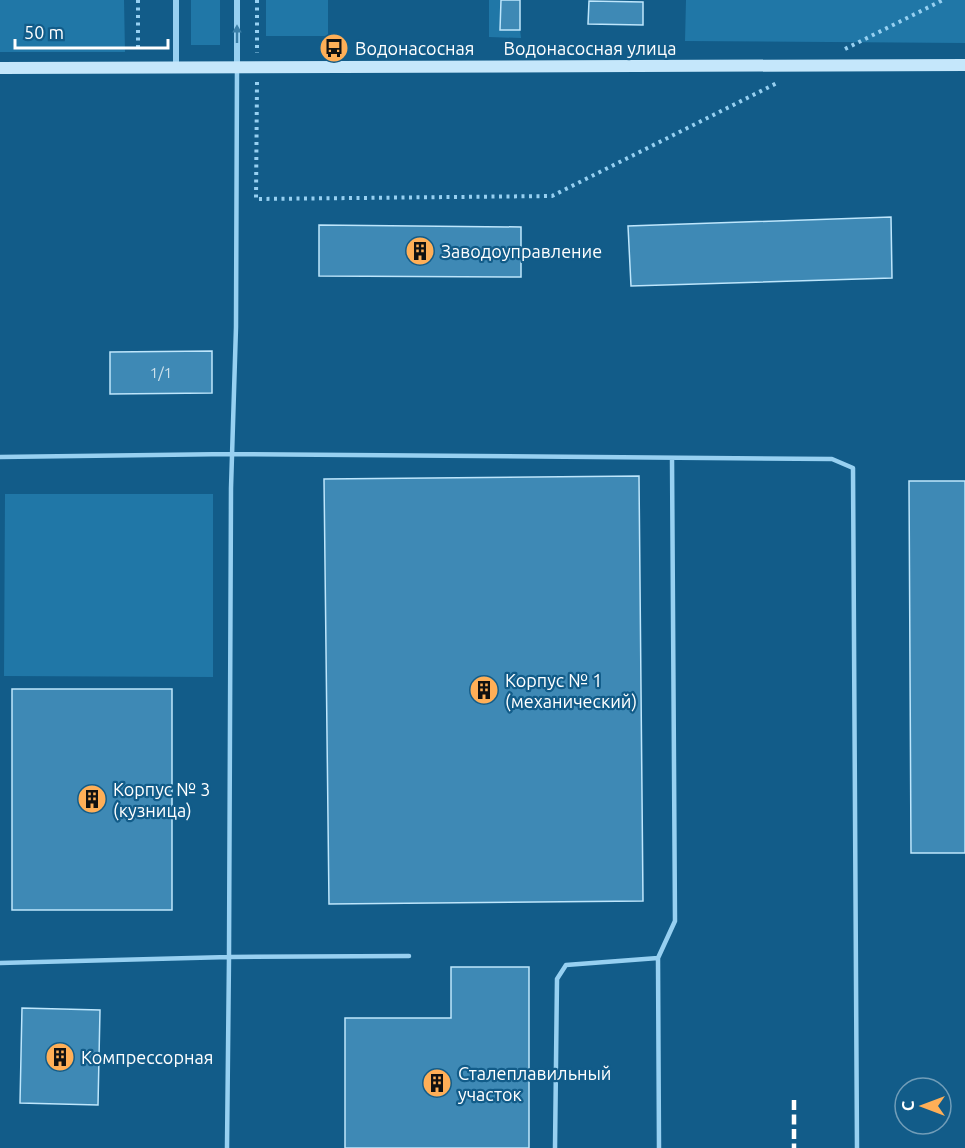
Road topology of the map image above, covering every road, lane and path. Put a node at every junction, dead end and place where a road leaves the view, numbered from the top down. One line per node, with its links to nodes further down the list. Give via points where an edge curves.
1 (138, 0): 7 (path)
2 (176, 0): 10 (street)
3 (237, 0): 11 (street, one-way to 3)
4 (257, 0): 12 (path)
5 (943, 0): 6 (path)
6 (842, 50)
7 (138, 52)
8 (965, 65): 12 (street, Водонасосная улица)
9 (0, 68): 10 (street, Водонасосная улица)
10 (176, 68): 11 (street, Водонасосная улица)
11 (237, 68): 12 (street, Водонасосная улица); 14 (lane, via 236,327)
12 (257, 68): 13 (path, via 256,200 552,196)
13 (781, 81)
14 (231, 454): 15 (lane); 16 (lane); 18 (lane)
15 (0, 457)
16 (672, 458): 19 (lane, via 675,921); 24 (lane, via 832,459 853,468)
17 (408, 956): 18 (lane)
18 (230, 957): 20 (lane); 21 (lane)
19 (658, 958): 22 (lane, via 567,965 557,979); 23 (lane)
20 (0, 963)
21 (226, 1148)
22 (555, 1148)
23 (659, 1148)
24 (857, 1148)

